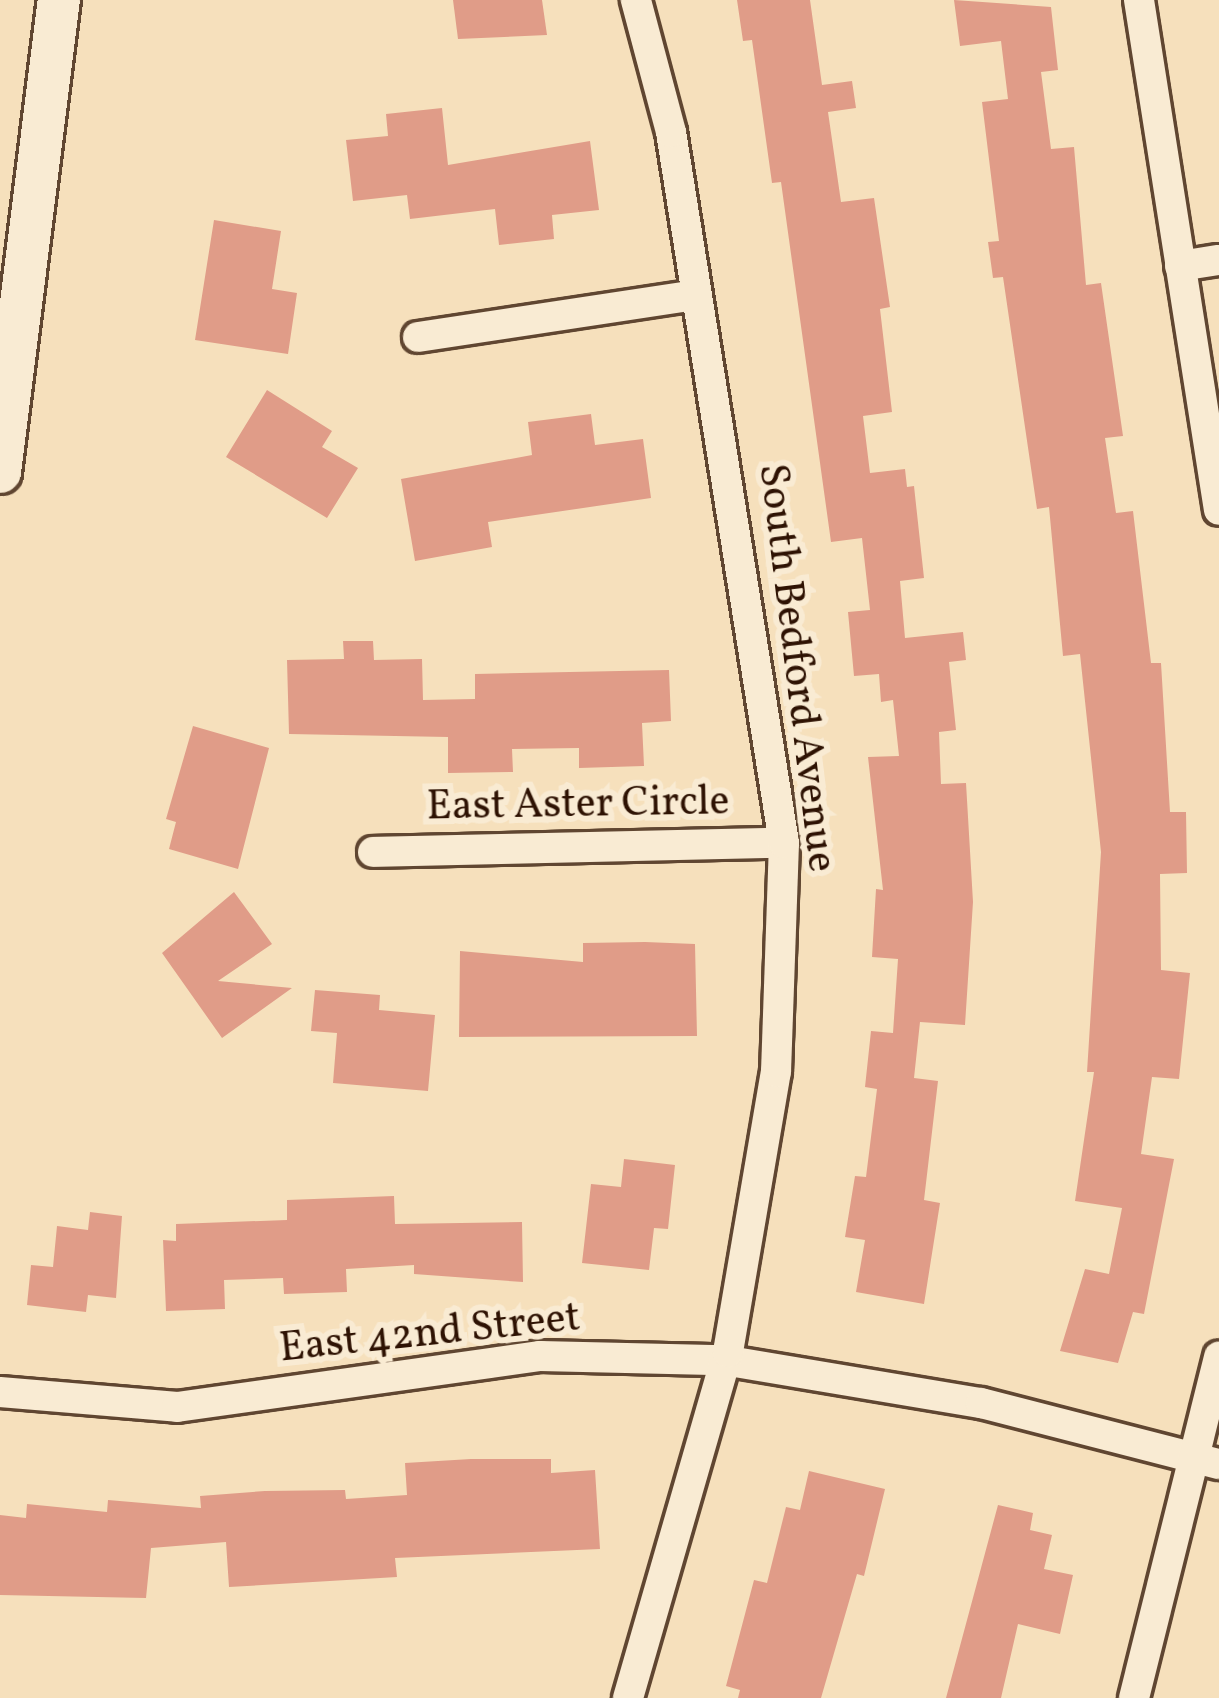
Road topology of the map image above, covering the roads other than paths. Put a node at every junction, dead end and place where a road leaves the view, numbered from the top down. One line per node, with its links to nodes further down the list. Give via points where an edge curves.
1 (59, 0): 8 (main road)
2 (636, 0): 6 (street, South Bedford Avenue, via 659,69)
3 (1139, 0): 5 (street)
4 (1219, 260): 5 (street)
5 (1180, 266): 9 (street)
6 (696, 295): 7 (street); 10 (street, South Bedford Avenue)
7 (418, 337)
8 (0, 472)
9 (1219, 510)
10 (784, 843): 11 (street, East Aster Circle); 13 (street, South Bedford Avenue, via 776,1072)
11 (373, 852)
12 (1219, 1356): 15 (street)
13 (723, 1360): 14 (street, East 42nd Street, via 540,1356 177,1407); 15 (street, East 42nd Street, via 981,1403); 16 (street, South Bedford Avenue)
14 (0, 1392)
15 (1205, 1461): 17 (street)
16 (628, 1698)
17 (1134, 1698)

